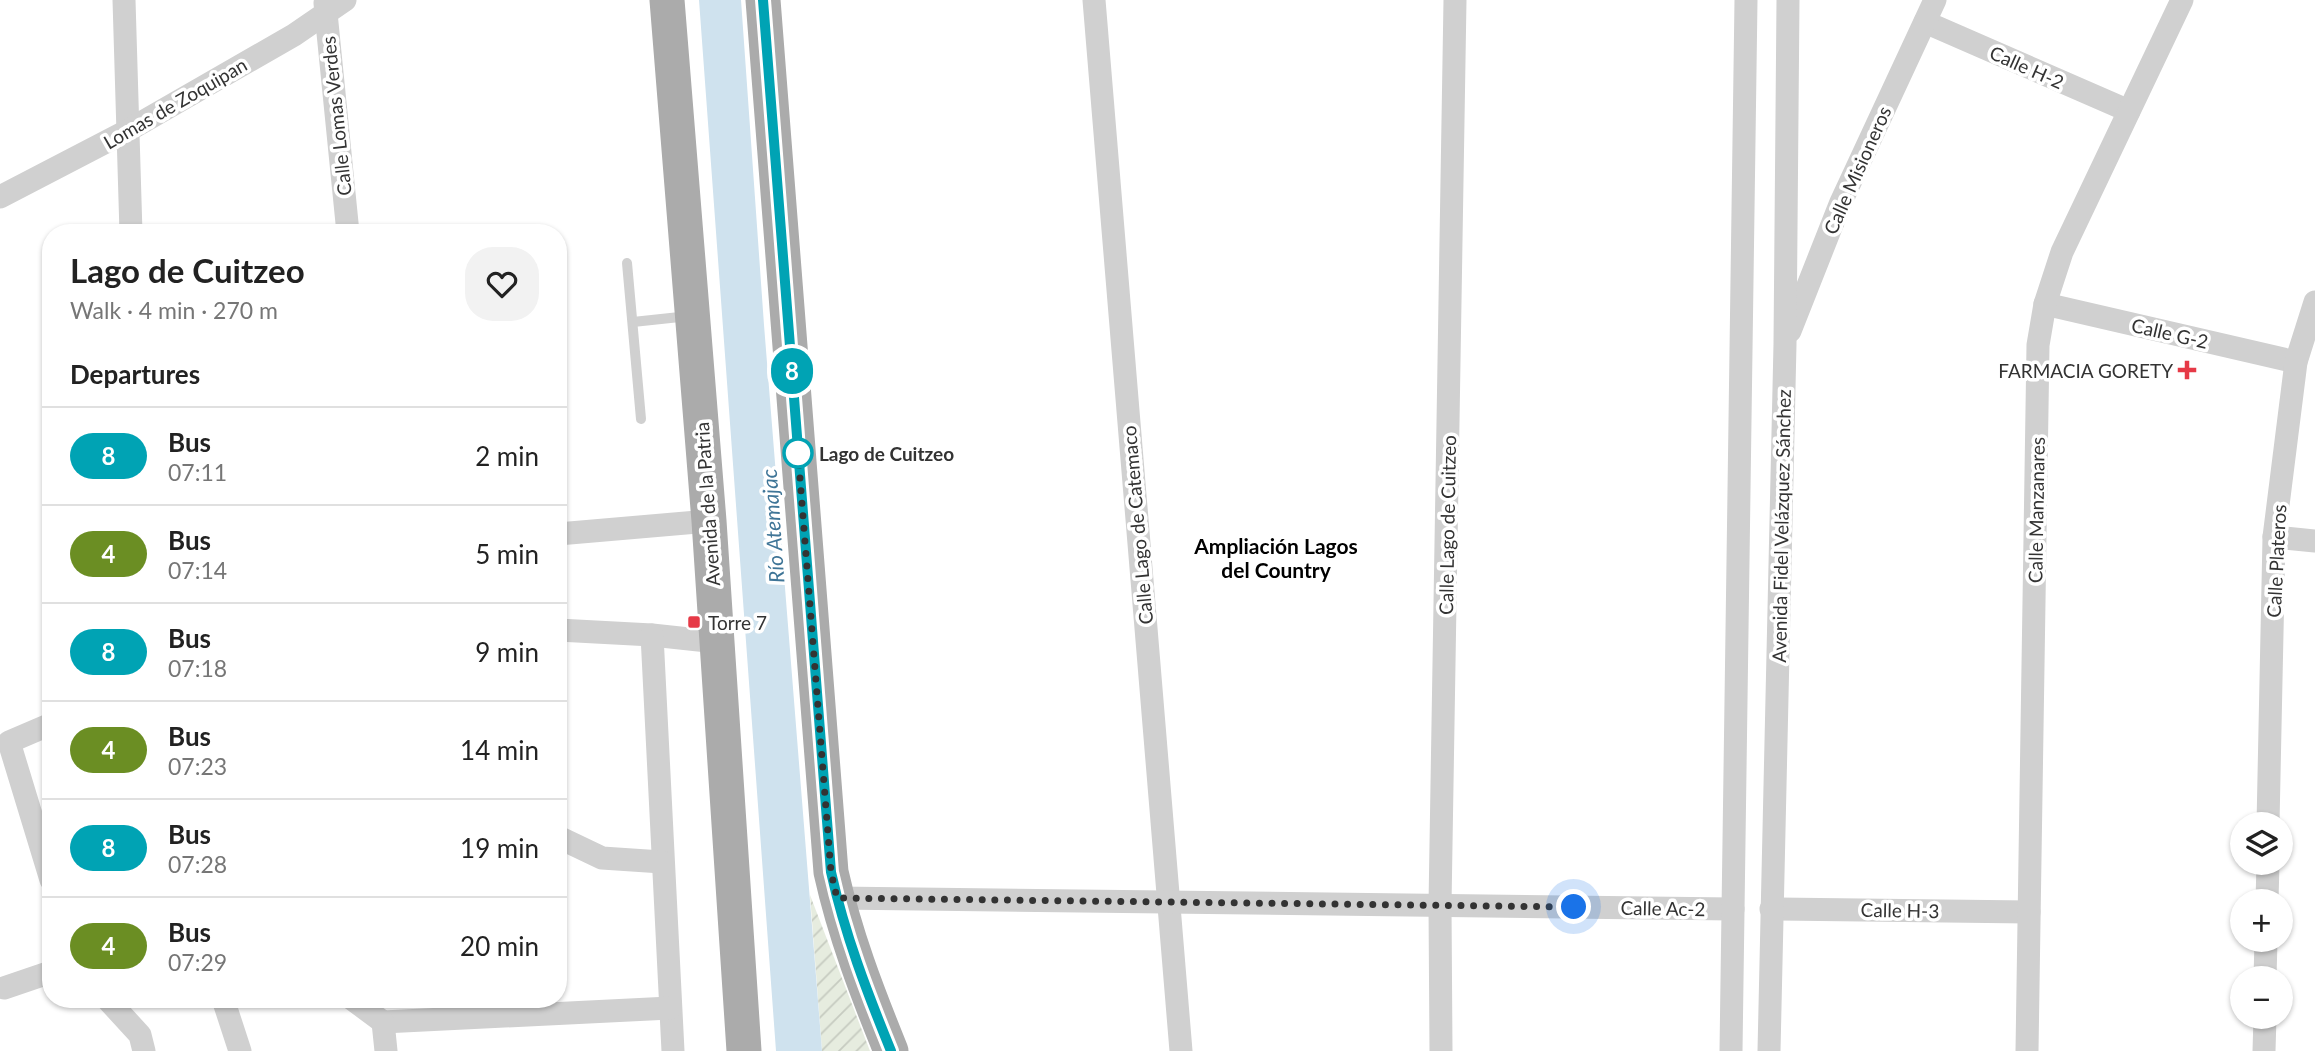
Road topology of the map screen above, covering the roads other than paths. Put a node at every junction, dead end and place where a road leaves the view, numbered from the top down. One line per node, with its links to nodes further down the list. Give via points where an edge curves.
1 (124, 0): 14 (street)
2 (345, 0): 11 (street, Lomas de Zoquipan)
3 (667, 0): 21 (main road, Avenida de la Patria)
4 (763, 0): 40 (main road, via 831,872)
5 (1094, 0): 41 (street, Calle Lago de Catemaco)
6 (1455, 0): 42 (street, Calle Lago de Cuitzeo)
7 (1746, 0): 34 (street)
8 (1788, 0): 23 (street, Avenida Fidel Velázquez Sánchez)
9 (1935, 0): 12 (street, Calle Misioneros)
10 (2182, 0): 13 (street, Calle Manzanares)
11 (325, 8): 14 (street, Lomas de Zoquipan); 17 (street, Calle Lomas Verdes)
12 (1925, 22): 13 (street, Calle H-2); 23 (street, Calle Misioneros, via 1841,202)
13 (2129, 111): 20 (street, Calle Manzanares, via 2062,252)
14 (127, 131): 15 (street, Lomas de Zoquipan); 16 (street)
15 (0, 197)
16 (131, 224)
17 (347, 224)
18 (627, 263): 22 (lane)
19 (2315, 302): 24 (street, Calle Plateros)
20 (2045, 304): 24 (street, Calle G-2); 45 (street, Calle Manzanares, via 2038,345)
21 (692, 316): 22 (lane); 26 (main road, Avenida de la Patria)
22 (633, 322): 25 (lane)
23 (1785, 344): 35 (street, Avenida Fidel Velázquez Sánchez)
24 (2296, 362): 28 (street, Calle Plateros)
25 (641, 419)
26 (709, 521): 27 (street); 32 (main road, Avenida de la Patria)
27 (567, 533)
28 (2274, 537): 29 (street); 36 (street, Calle Plateros)
29 (2315, 541)
30 (567, 630): 31 (street)
31 (652, 635): 32 (street); 39 (street)
32 (717, 642): 58 (main road, Avenida de la Patria)
33 (42, 728): 38 (street, via 9,742)
34 (1735, 748): 35 (street); 43 (street)
35 (1775, 749): 44 (street, Avenida Fidel Velázquez Sánchez)
36 (2268, 812)
37 (567, 841): 39 (street, via 602,858)
38 (42, 850)
39 (662, 862): 51 (street)
40 (837, 898): 41 (street, Calle Ac-2); 59 (main road, via 861,978)
41 (1168, 902): 42 (street, Calle Ac-2); 60 (street, Calle Lago de Catemaco)
42 (1440, 905): 43 (street, Calle Ac-2); 61 (street, Calle Lago de Cuitzeo)
43 (1733, 909): 62 (street)
44 (1771, 909): 45 (street, Calle H-3); 63 (street, Avenida Fidel Velázquez Sánchez)
45 (2029, 912): 64 (street, Calle Manzanares)
46 (42, 975): 47 (street)
47 (4, 988)
48 (115, 1008): 54 (street, via 140,1035)
49 (226, 1008): 55 (street)
50 (364, 1008): 52 (street)
51 (670, 1008): 52 (street); 57 (street)
52 (383, 1022): 56 (street)
53 (2265, 1029): 65 (street)
54 (144, 1051)
55 (240, 1051)
56 (386, 1051)
57 (673, 1051)
58 (744, 1051)
59 (891, 1051)
60 (1181, 1051)
61 (1441, 1051)
62 (1731, 1051)
63 (1769, 1051)
64 (2027, 1051)
65 (2264, 1051)

